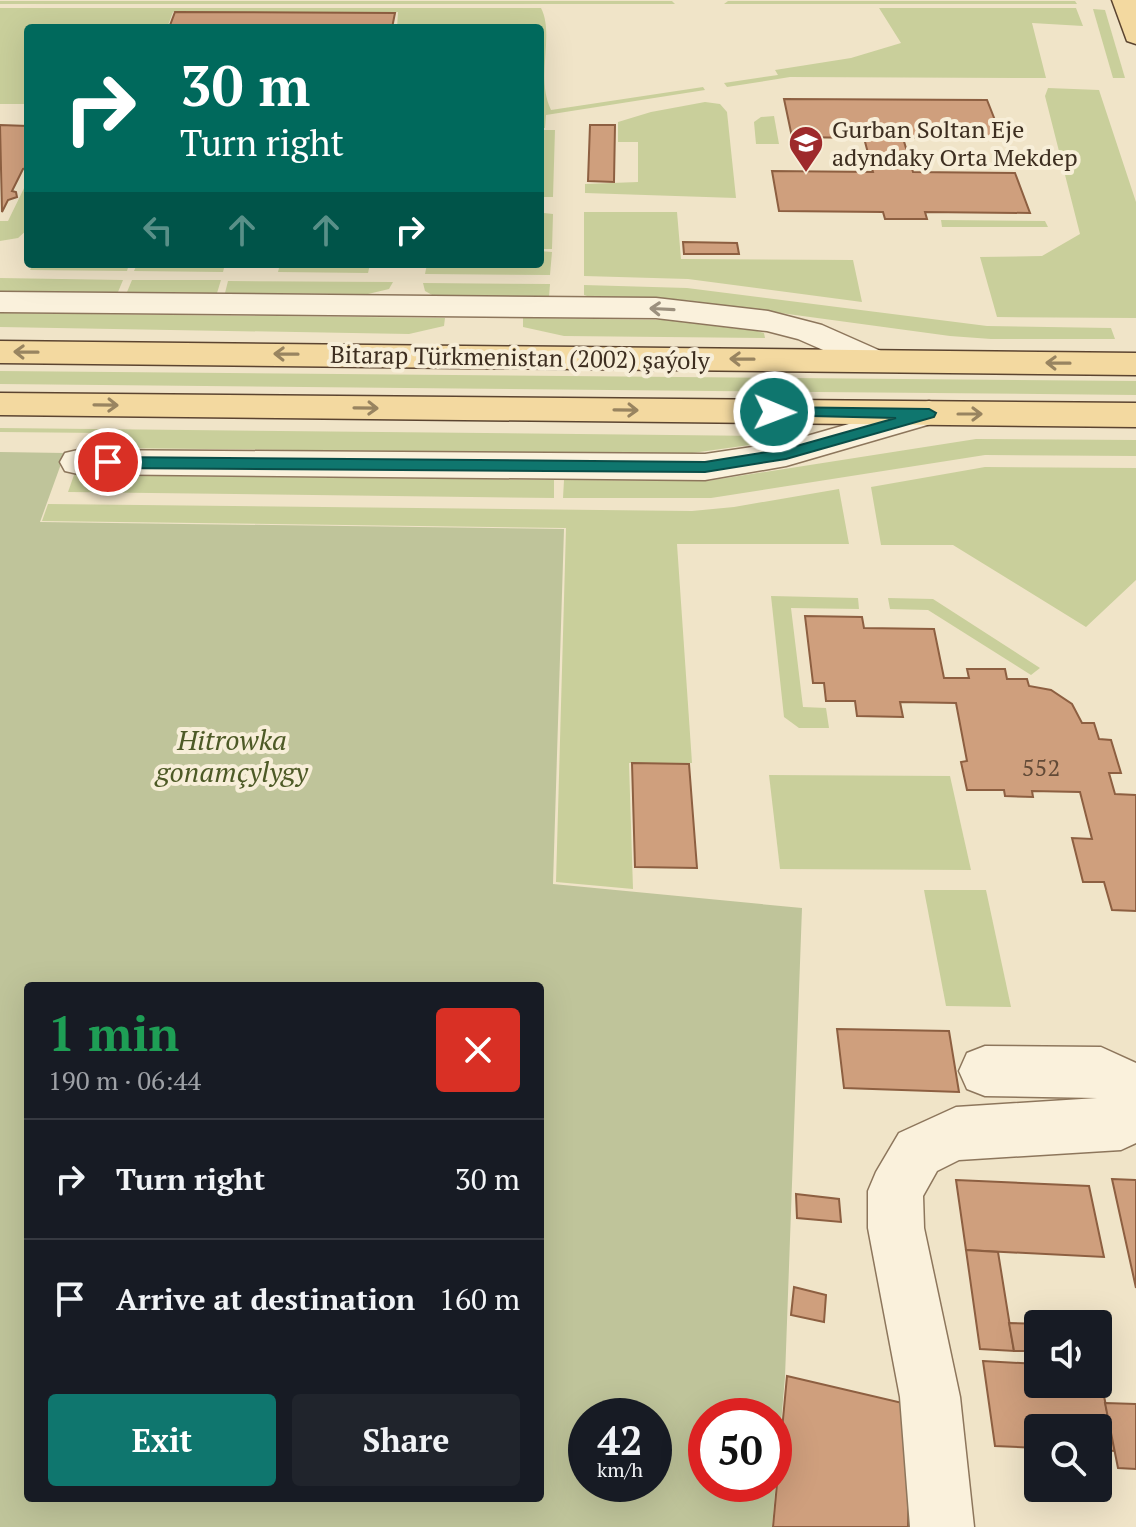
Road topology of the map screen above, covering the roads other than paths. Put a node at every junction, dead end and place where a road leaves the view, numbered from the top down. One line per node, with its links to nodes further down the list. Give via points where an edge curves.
1 (1124, 0): 2 (main road)
2 (1136, 36)
3 (0, 302): 5 (street, one-way to 3, via 810,332 768,321 656,308)
4 (0, 352): 5 (main road, Bitarap Türkmenistan (2002) şaýoly, one-way to 4)
5 (871, 360): 6 (main road, Bitarap Türkmenistan (2002) şaýoly, one-way to 5)
6 (1136, 364)
7 (0, 404): 8 (main road, Bitarap Türkmenistan (2002) şaýoly, one-way to 8)
8 (929, 413): 9 (main road, Bitarap Türkmenistan (2002) şaýoly, one-way to 9); 10 (street, via 786,454 696,468)
9 (1136, 415)
10 (78, 462)
11 (985, 1071): 12 (street, via 1101,1072)
12 (1136, 1091)
13 (1136, 1107): 14 (street, via 1121,1123 956,1134 918,1152 895,1191 896,1228 930,1397)
14 (942, 1527)

